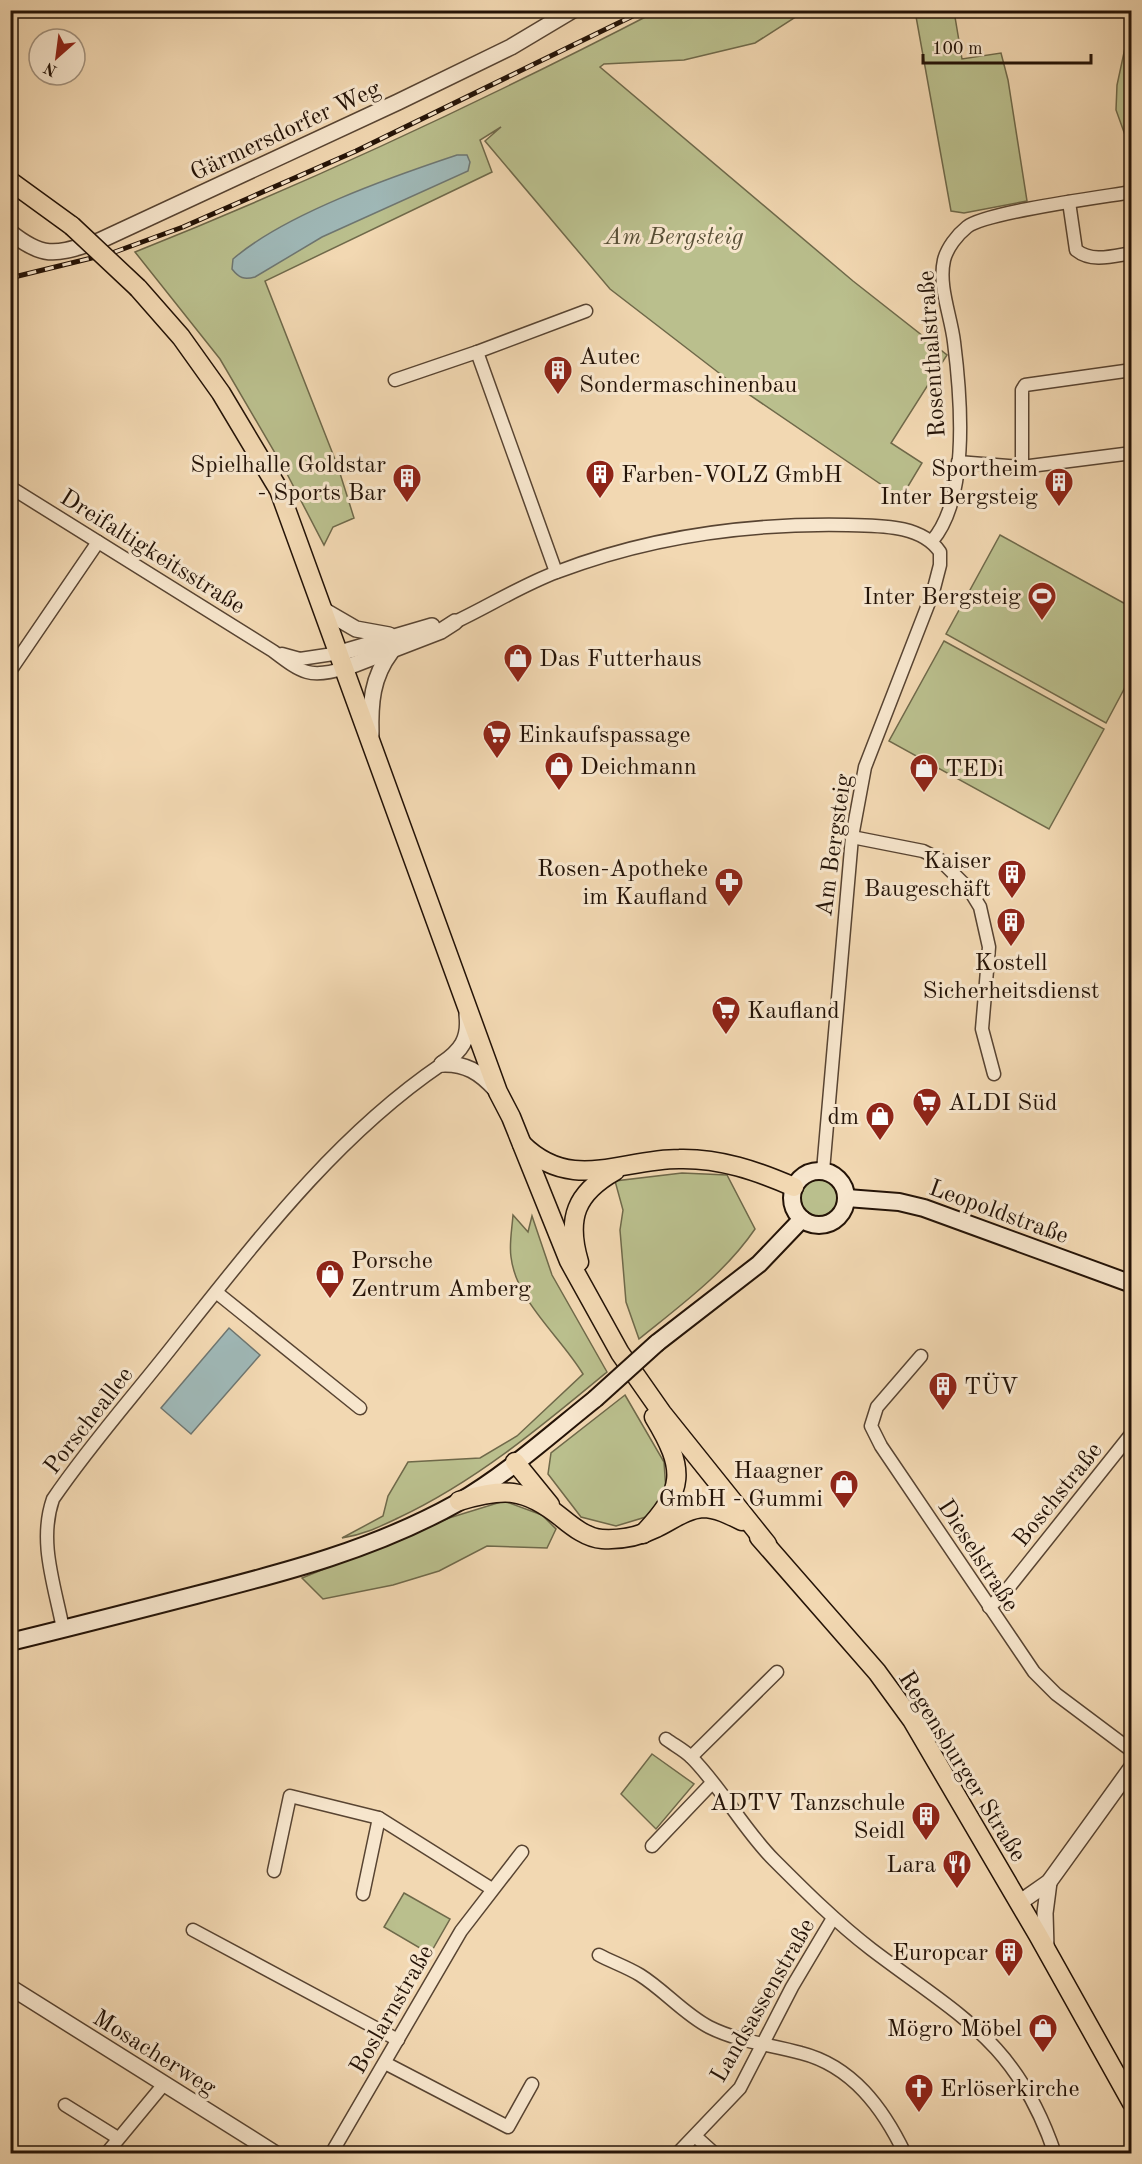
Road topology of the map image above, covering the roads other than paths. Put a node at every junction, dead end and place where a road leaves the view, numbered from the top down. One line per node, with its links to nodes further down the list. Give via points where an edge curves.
1 (573, 10): 5 (street, Gärmersdorfer Weg, via 511,47 99,241 54,253 33,249)
2 (10, 181): 18 (main road, bridge, via 72,226 138,288 181,337 254,445 279,490)
3 (1131, 192): 4 (street, Rosenthalstraße)
4 (1069, 202): 6 (street, via 1076,250 1083,256 1093,259); 12 (street, Rosenthalstraße, via 991,217 968,226 950,246 944,261 944,283 954,341)
5 (10, 232)
6 (1131, 253)
7 (586, 311): 8 (street)
8 (477, 352): 10 (street); 17 (street)
9 (1131, 370): 13 (street, via 1025,385)
10 (395, 380)
11 (1131, 453): 13 (street)
12 (958, 462): 13 (street); 15 (street, Rosenthalstraße, via 948,519)
13 (1022, 467)
14 (10, 487): 16 (street, Dreifaltigkeitsstraße)
15 (932, 541): 17 (street, via 915,532 860,525 735,528 674,537); 25 (street, Am Bergsteig, via 940,552 933,592 865,767)
16 (98, 542): 22 (street, Dreifaltigkeitsstraße, via 307,674 320,675); 23 (street)
17 (556, 572): 19 (street)
18 (325, 611): 20 (street, via 356,629); 22 (main road)
19 (455, 622): 20 (street); 21 (street)
20 (398, 635): 22 (street)
21 (391, 652): 22 (street); 24 (street, via 381,664 372,691)
22 (342, 660): 24 (main road)
23 (10, 671)
24 (371, 738): 26 (main road)
25 (852, 837): 28 (street, via 923,851 939,860 969,889 980,907 989,947 982,1029); 32 (street, Am Bergsteig)
26 (464, 998): 27 (street, via 466,1038); 29 (main road)
27 (442, 1064): 29 (street, via 476,1071); 37 (street, Porscheallee, via 391,1101 341,1148)
28 (994, 1074)
29 (499, 1095): 30 (main road); 40 (main road, via 541,1217 577,1295)
30 (521, 1143): 31 (main road, via 538,1157 570,1170 599,1171); 38 (main road, via 549,1215)
31 (624, 1165): 33 (main road, via 652,1160 708,1161 752,1170); 38 (main road, via 589,1188 578,1203 572,1227 576,1254)
32 (823, 1171): 33 (main road, via 810,1172); 34 (main road, via 836,1177)
33 (794, 1187): 35 (main road, via 792,1200)
34 (847, 1198): 35 (main road, via 844,1209 832,1222 815,1225); 36 (main road, Leopoldstraße, via 924,1208)
35 (802, 1219): 43 (main road, bridge, via 759,1264)
36 (1131, 1284)
37 (216, 1292): 41 (street); 50 (street, Porscheallee, via 53,1499 46,1520 46,1540)
38 (593, 1305): 48 (main road, via 620,1353 662,1413)
39 (921, 1356): 49 (street, Dieselstraße, via 877,1407 872,1426 881,1446)
40 (644, 1400): 46 (main road, Regensburger Straße); 47 (main road, via 670,1446 677,1478 669,1504)
41 (360, 1408)
42 (1131, 1433): 49 (street, Boschstraße)
43 (515, 1462): 44 (main road); 45 (main road)
44 (459, 1502): 45 (main road, via 508,1491); 50 (main road, via 391,1536 331,1559)
45 (558, 1515): 47 (main road, via 598,1539)
46 (742, 1521): 47 (main road, via 702,1508); 48 (main road, Regensburger Straße)
47 (643, 1534)
48 (767, 1544): 65 (main road, Regensburger Straße, via 877,1672 912,1720)
49 (989, 1607): 54 (street, Dieselstraße, via 1034,1672 1056,1694)
50 (63, 1629): 51 (main road)
51 (10, 1642)
52 (777, 1672): 55 (street)
53 (666, 1738): 55 (street)
54 (1131, 1750)
55 (691, 1757): 57 (street)
56 (1131, 1767): 62 (street)
57 (712, 1783): 59 (street); 66 (street, via 766,1853)
58 (379, 1818): 61 (street, via 290,1796); 63 (street); 64 (street)
59 (652, 1846)
60 (522, 1852): 63 (street, Boslarnstraße)
61 (274, 1871)
62 (1049, 1882): 65 (street); 68 (street)
63 (492, 1889): 71 (street, Boslarnstraße, via 461,1930)
64 (363, 1894)
65 (1019, 1903): 68 (main road, Regensburger Straße)
66 (833, 1918): 72 (street, Landsassenstraße); 86 (street, via 942,1999 1005,2057 1033,2097)
67 (193, 1930): 71 (street)
68 (1046, 1950): 76 (main road, Regensburger Straße)
69 (599, 1956): 72 (street, via 639,1974 706,2026)
70 (12, 1993): 74 (street, Mosacherweg)
71 (398, 2040): 73 (street, Boslarnstraße)
72 (763, 2045): 78 (street, Landsassenstraße, via 740,2088); 85 (street, via 821,2059 849,2077 871,2097)
73 (385, 2062): 75 (street, via 508,2127); 82 (street, Boslarnstraße)
74 (164, 2084): 79 (street); 80 (street, Mosacherweg)
75 (532, 2084)
76 (1131, 2103)
77 (65, 2105): 79 (street)
78 (695, 2136): 83 (street, Landsassenstraße); 84 (street)
79 (118, 2138): 81 (street)
80 (268, 2151)
81 (106, 2154)
82 (331, 2154)
83 (676, 2154)
84 (715, 2154)
85 (905, 2154)
86 (1055, 2154)

